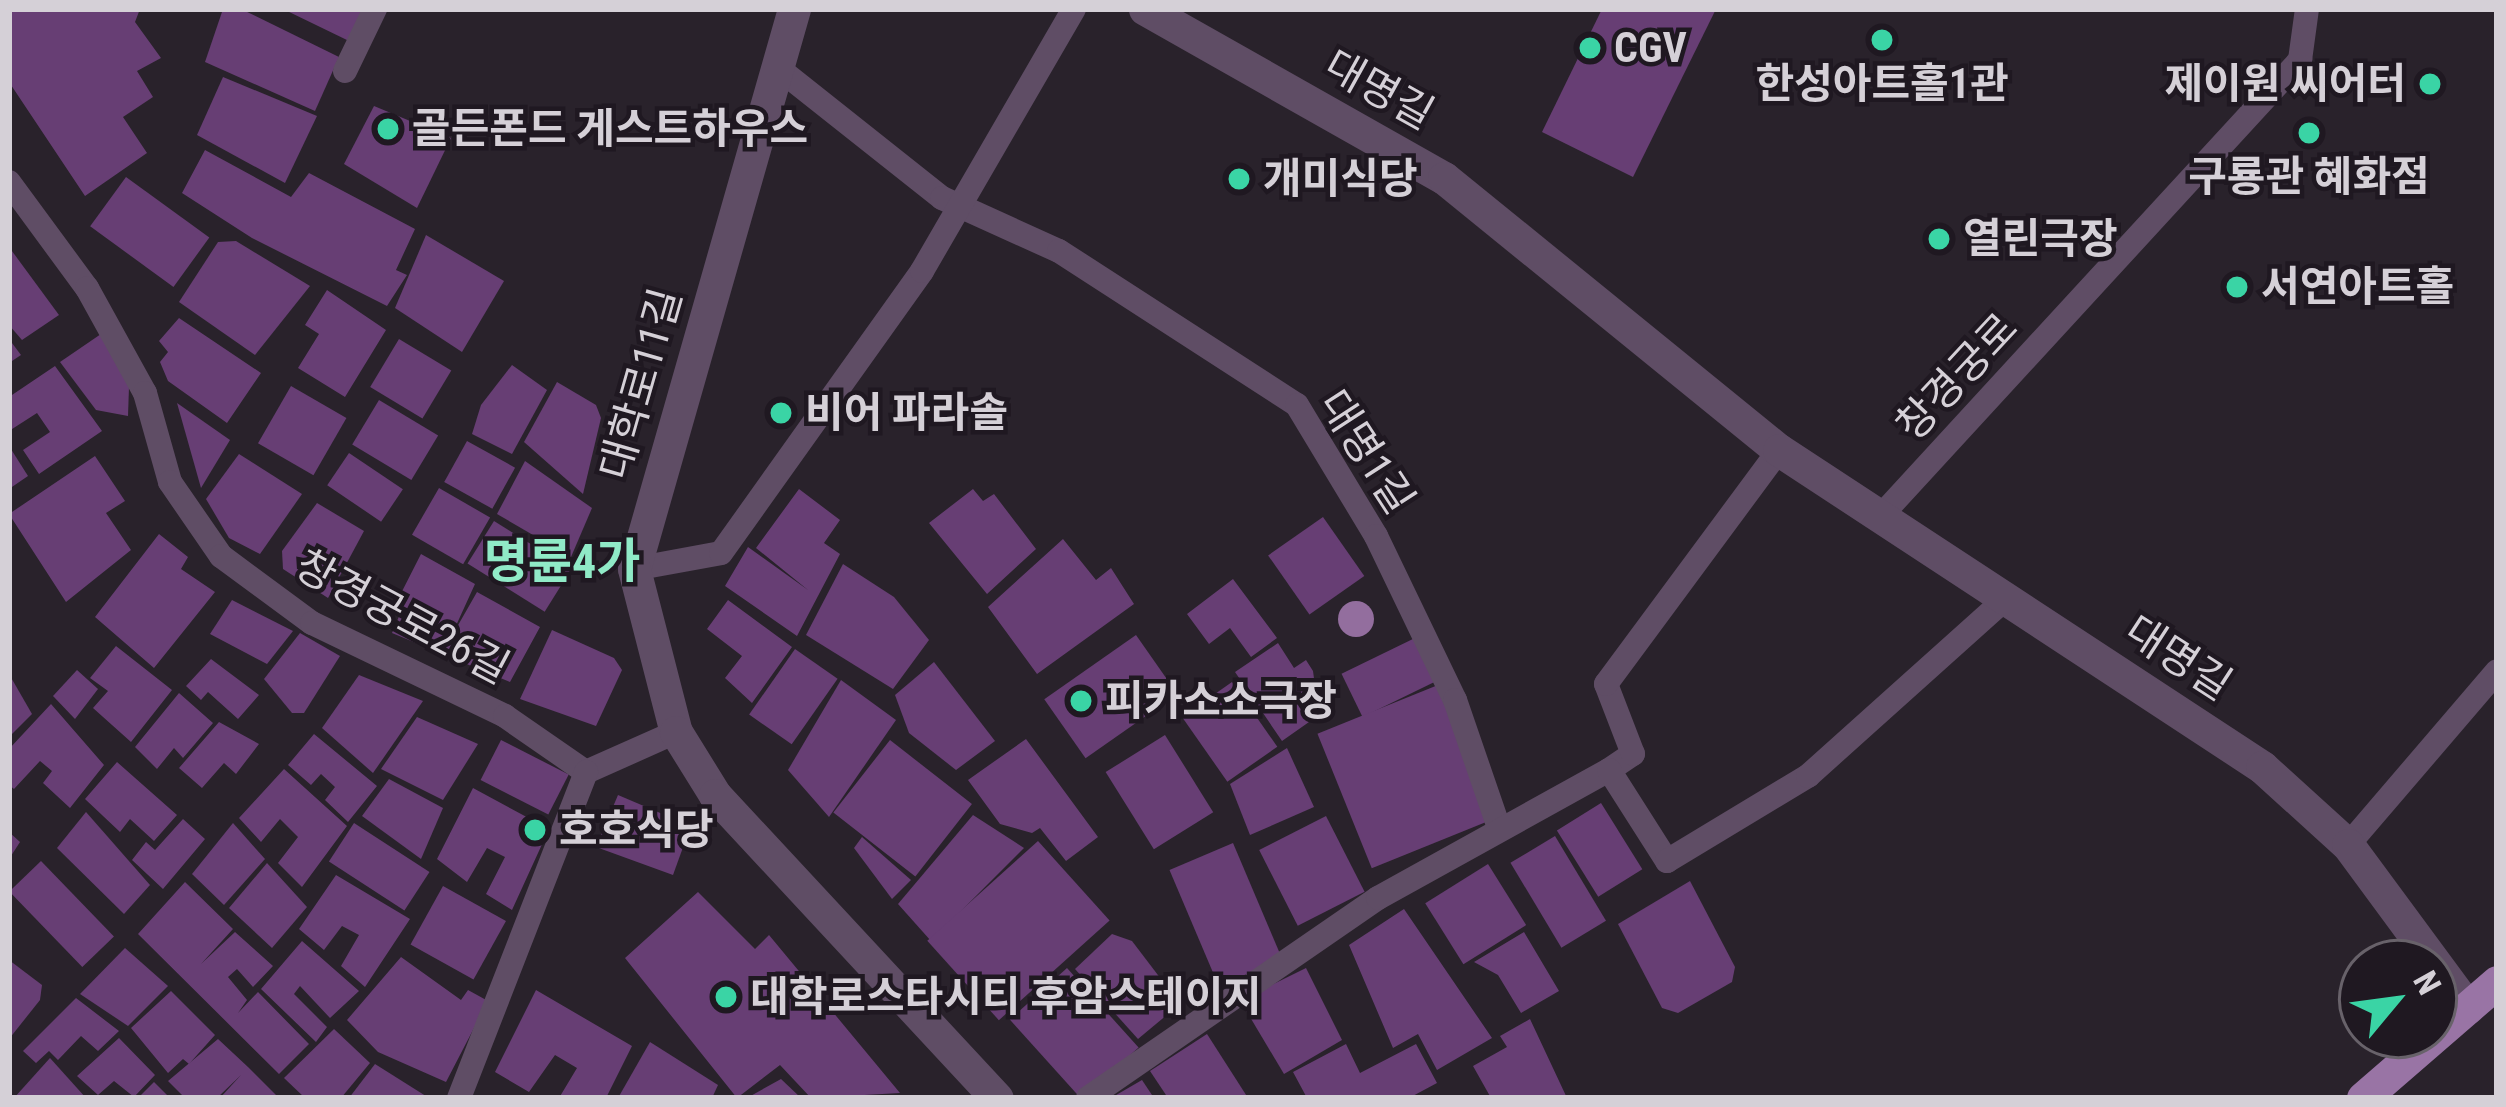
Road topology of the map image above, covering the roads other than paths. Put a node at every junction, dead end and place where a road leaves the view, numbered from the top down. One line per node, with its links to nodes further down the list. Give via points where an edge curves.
1 (375, 9): 7 (lane)
2 (794, 9): 6 (street, 대학로11길)
3 (1074, 9): 9 (lane)
4 (1144, 9): 10 (street, 대명길, via 1444,178)
5 (2307, 9): 11 (lane, 창경궁로, via 2300,60)
6 (778, 68): 9 (lane, 대명1길, via 942,198); 12 (street, 대학로11길)
7 (345, 71)
8 (9, 182): 17 (lane, 창경궁로26길, via 87,288 145,394 170,482 220,556 312,623 505,716)
9 (964, 203): 12 (lane, via 721,553); 18 (lane, 대명1길, via 1058,251 1297,405 1376,536 1455,700)
10 (1779, 450): 11 (street, 대명길); 16 (lane, via 1606,684 1633,754)
11 (1878, 519): 13 (street, 대명길)
12 (634, 569): 15 (street)
13 (2004, 600): 16 (lane, via 1825,764 1667,861); 19 (street, 대명길, via 2262,766)
14 (2497, 671): 19 (lane)
15 (676, 732): 17 (lane); 23 (street, via 715,795)
16 (1609, 770): 18 (lane)
17 (586, 772): 22 (lane)
18 (1499, 828): 24 (lane, via 1209,1008)
19 (2348, 844): 21 (street, 대명길)
20 (2497, 982): 21 (main road)
21 (2468, 1008): 25 (main road)
22 (459, 1098)
23 (997, 1098)
24 (1088, 1098)
25 (2363, 1098)

